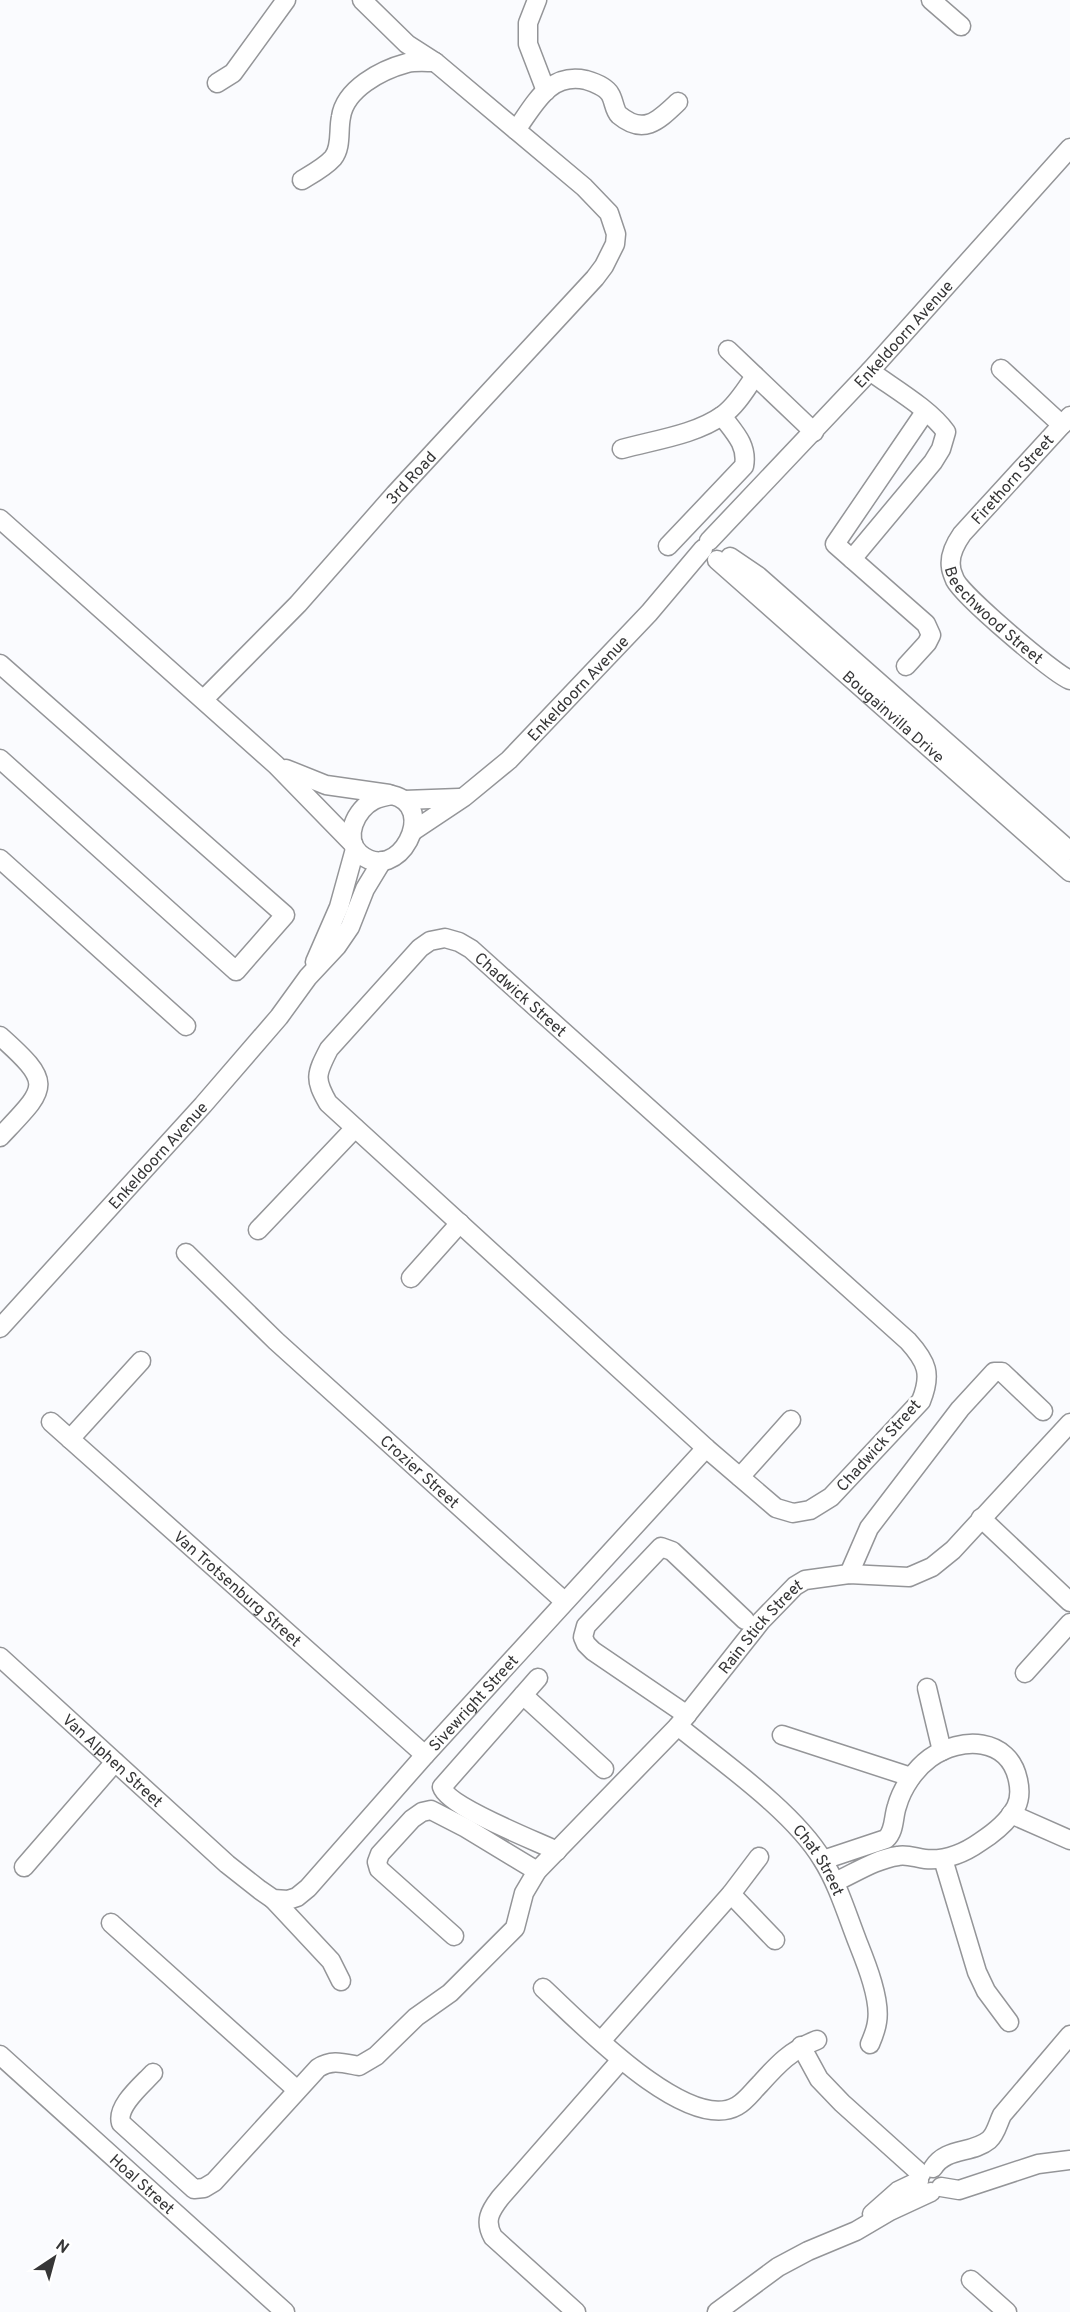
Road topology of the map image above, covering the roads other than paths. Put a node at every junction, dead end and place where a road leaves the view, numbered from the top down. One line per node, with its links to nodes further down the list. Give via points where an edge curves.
1 (286, 0): 7 (street, via 233,73)
2 (362, 0): 6 (street, 3rd Road, via 407,44)
3 (537, 0): 8 (street, via 528,23 528,44)
4 (931, 0): 5 (street)
5 (961, 26)
6 (435, 62): 10 (street, 3rd Road); 12 (street, via 396,66 357,88 341,114 338,148 333,158)
7 (217, 83)
8 (546, 91): 9 (street, via 556,81 577,78 592,82 610,93 618,114 639,126 656,123); 10 (street)
9 (678, 102)
10 (516, 129): 30 (street, 3rd Road, via 609,213 616,234 604,266 298,604)
11 (1070, 148): 15 (street, Enkeldoorn Avenue)
12 (303, 180)
13 (728, 350): 16 (street)
14 (1001, 369): 19 (street, Firethorn Street)
15 (870, 371): 17 (street); 20 (street, Enkeldoorn Avenue)
16 (755, 376): 18 (street); 20 (street)
17 (925, 412): 26 (street, via 835,544); 26 (street, via 946,432 941,449)
18 (722, 416): 21 (street, via 692,430); 24 (street, via 744,447 744,466)
19 (1066, 421): 23 (street, Firethorn Street)
20 (814, 432): 25 (street, Enkeldoorn Avenue, via 732,519)
21 (622, 449)
22 (0, 519): 30 (street)
23 (962, 534): 29 (street, Beechwood Street, via 953,547 950,567 956,581 1042,660)
24 (668, 546)
25 (714, 551): 34 (street, Enkeldoorn Avenue, via 685,573 510,760); 37 (street, Bougainvilla Drive, via 758,576); 40 (street, Bougainvilla Drive)
26 (852, 559): 28 (street, via 926,624 931,635)
27 (0, 664): 31 (street, via 285,915 236,971)
28 (906, 666)
29 (1070, 680)
30 (204, 699): 32 (street)
31 (0, 759)
32 (276, 765): 33 (street, via 326,785); 36 (street)
33 (398, 797): 34 (street, Enkeldoorn Avenue); 35 (street, via 412,816); 36 (street, Enkeldoorn Avenue, via 373,800 364,807 352,828)
34 (464, 797): 35 (street, Enkeldoorn Avenue)
35 (413, 831): 39 (street, Enkeldoorn Avenue, via 405,847)
36 (354, 846): 39 (street, via 366,858); 41 (street, Enkeldoorn Avenue, via 339,907)
37 (1070, 851)
38 (0, 859): 42 (street)
39 (382, 861): 41 (street, Enkeldoorn Avenue, via 365,889 350,927)
40 (1070, 872)
41 (308, 977): 50 (street, Enkeldoorn Avenue, via 203,1105)
42 (186, 1026)
43 (0, 1036): 45 (street, via 37,1073 39,1087 33,1102)
44 (355, 1128): 46 (street, Chadwick Street); 47 (street); 58 (street, Chadwick Street, via 328,1103 318,1085 320,1066 329,1049 420,948 445,938 459,942 920,1354 927,1384 921,1401 831,1497 810,1510 793,1513 776,1508)
45 (0, 1137)
46 (460, 1223): 49 (street); 57 (street, Chadwick Street)
47 (258, 1230)
48 (186, 1253): 61 (street, Crozier Street, via 276,1341)
49 (411, 1278)
50 (0, 1328)
51 (141, 1361): 56 (street)
52 (1043, 1411): 60 (street, via 1002,1372 994,1372 960,1409 869,1528)
53 (791, 1420): 58 (street)
54 (51, 1422): 56 (street, Van Trotsenburg Street)
55 (1070, 1423): 59 (street, Rain Stick Street)
56 (70, 1439): 73 (street, Van Trotsenburg Street)
57 (706, 1448): 58 (street, Chadwick Street); 61 (street, Sivewright Street)
58 (740, 1477)
59 (981, 1518): 60 (street, Rain Stick Street, via 953,1550 921,1573 909,1577); 62 (street)
60 (849, 1574): 70 (street, Rain Stick Street, via 805,1580 795,1586 761,1621)
61 (564, 1601): 73 (street, Sivewright Street)
62 (1070, 1602)
63 (746, 1620): 70 (street, Chat Street, via 672,1551 661,1546 586,1626 583,1637 593,1651)
64 (1070, 1623): 66 (street)
65 (0, 1657): 74 (street, Van Alphen Street)
66 (1025, 1672)
67 (538, 1678): 69 (street)
68 (927, 1688): 72 (street)
69 (523, 1695): 75 (street); 79 (street, via 442,1787 459,1805)
70 (682, 1721): 79 (street, Rain Stick Street); 83 (street, Chat Street, via 801,1831)
71 (782, 1735): 76 (street)
72 (942, 1751): 76 (street); 77 (street, via 966,1743 1001,1751 1016,1771 1019,1785 1017,1805)
73 (425, 1755): 89 (street, Sivewright Street, via 308,1888 288,1900)
74 (115, 1762): 84 (street); 89 (street, Van Alphen Street, via 227,1864)
75 (604, 1769)
76 (911, 1777): 80 (street, via 897,1805 890,1836)
77 (1011, 1814): 78 (street); 82 (street, via 981,1842)
78 (1070, 1840)
79 (557, 1851): 85 (street, Rain Stick Street)
80 (850, 1851): 83 (street); 86 (street)
81 (759, 1857): 88 (street)
82 (943, 1859): 86 (street, via 898,1856); 95 (street, via 977,1972)
83 (824, 1860): 87 (street, Chat Street)
84 (24, 1867)
85 (537, 1871): 91 (street, via 430,1810 412,1819 380,1854 379,1869); 102 (street, Rain Stick Street, via 524,1893 515,1928 450,1993 416,2018 376,2056 359,2066 326,2063)
86 (859, 1871): 87 (street)
87 (835, 1882): 98 (street, Chat Street, via 876,2002 878,2020)
88 (731, 1894): 92 (street); 97 (street)
89 (273, 1899): 93 (street, via 332,1961)
90 (111, 1923): 102 (street)
91 (454, 1936)
92 (775, 1940)
93 (341, 1981)
94 (543, 1988): 97 (street)
95 (1009, 2022)
96 (1070, 2035): 104 (street, via 1002,2115 988,2141 949,2153)
97 (601, 2041): 100 (street)
98 (870, 2044)
99 (0, 2055): 106 (street, Hoal Street)
100 (621, 2060): 104 (street, via 694,2107 723,2111 744,2100 790,2053 809,2043 819,2079); 107 (street, via 500,2198 488,2218 493,2237)
101 (153, 2073): 102 (street, via 124,2106 119,2118 199,2190 214,2182)
102 (297, 2091)
103 (1070, 2160): 104 (street, via 1038,2164 959,2190)
104 (929, 2180): 108 (street, via 891,2197 856,2231 778,2267)
105 (971, 2280): 109 (street)
106 (285, 2312)
107 (576, 2312)
108 (717, 2312)
109 (1007, 2312)

